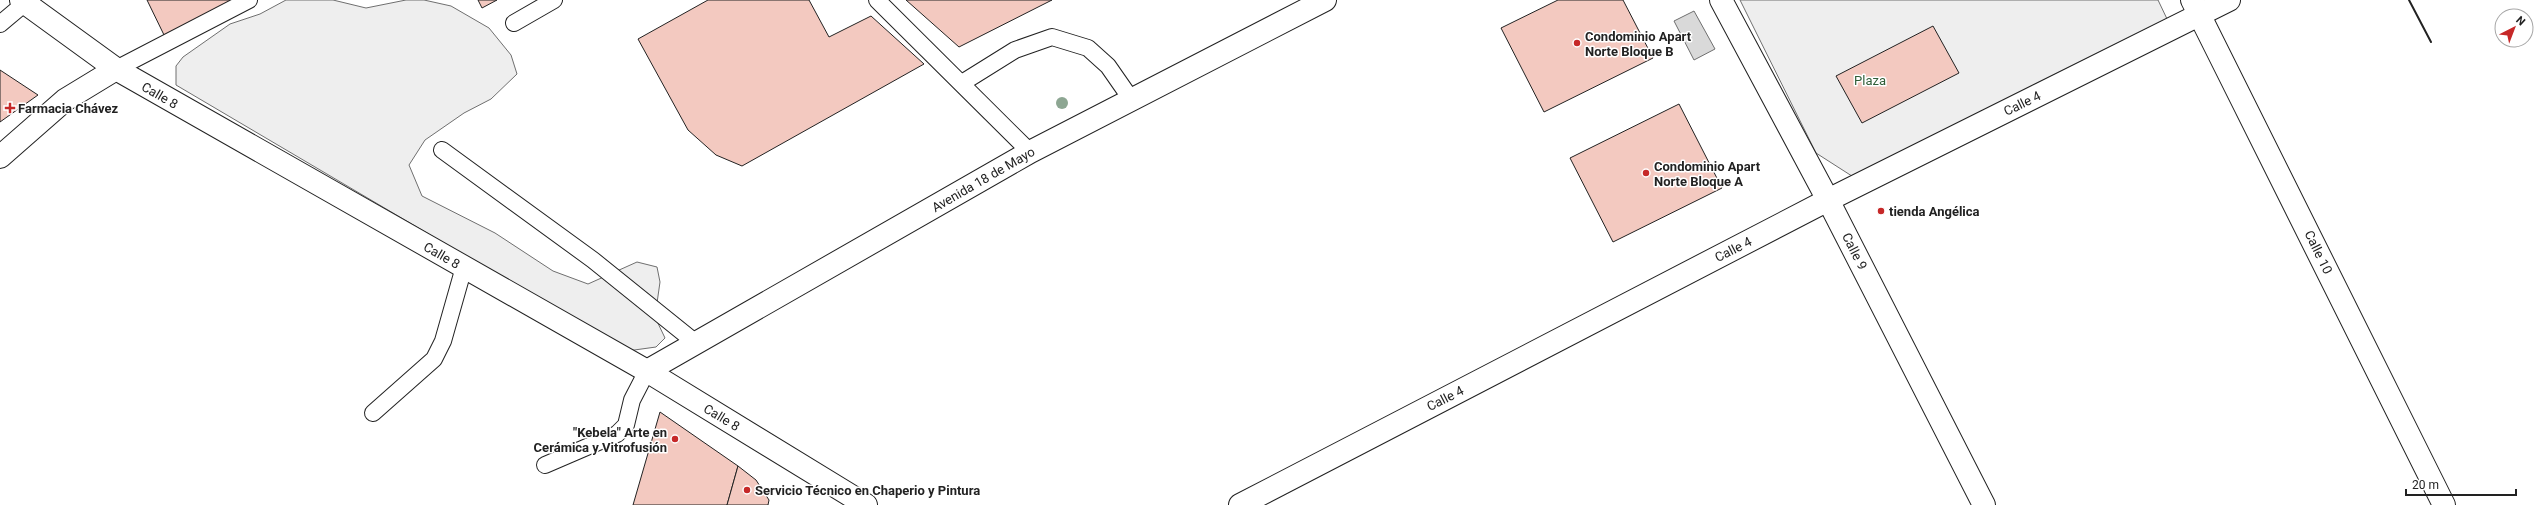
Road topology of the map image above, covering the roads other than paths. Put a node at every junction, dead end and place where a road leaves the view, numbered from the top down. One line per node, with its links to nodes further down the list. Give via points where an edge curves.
1 (248, 0): 11 (lane)
2 (554, 0): 9 (lane)
3 (877, 0): 12 (lane)
4 (1325, 0): 13 (street, Avenida 18 de Mayo)
5 (1722, 0): 17 (street, Calle 9)
6 (2229, 0): 8 (street, Calle 4)
7 (23, 2): 10 (lane); 11 (street, Calle 8)
8 (2196, 7): 17 (street, Calle 4); 26 (street, Calle 10)
9 (514, 23)
10 (0, 24)
11 (116, 69): 16 (street, via 65,100); 18 (street, Calle 8)
12 (962, 83): 13 (lane, via 1016,50 1052,37 1088,48 1108,66); 15 (lane)
13 (1131, 99): 15 (street, Avenida 18 de Mayo)
14 (442, 150): 19 (lane, via 593,260)
15 (1030, 152): 19 (street, Avenida 18 de Mayo)
16 (0, 157)
17 (1828, 200): 24 (street, Calle 4); 25 (street, Calle 9)
18 (464, 267): 20 (street, Calle 8); 21 (lane, via 443,341 434,359)
19 (696, 343): 20 (street, Avenida 18 de Mayo)
20 (647, 371): 22 (lane, via 632,400 626,425 617,434); 23 (street, Calle 8)
21 (373, 412)
22 (545, 465)
23 (866, 505)
24 (1240, 505)
25 (1984, 505)
26 (2444, 505)

